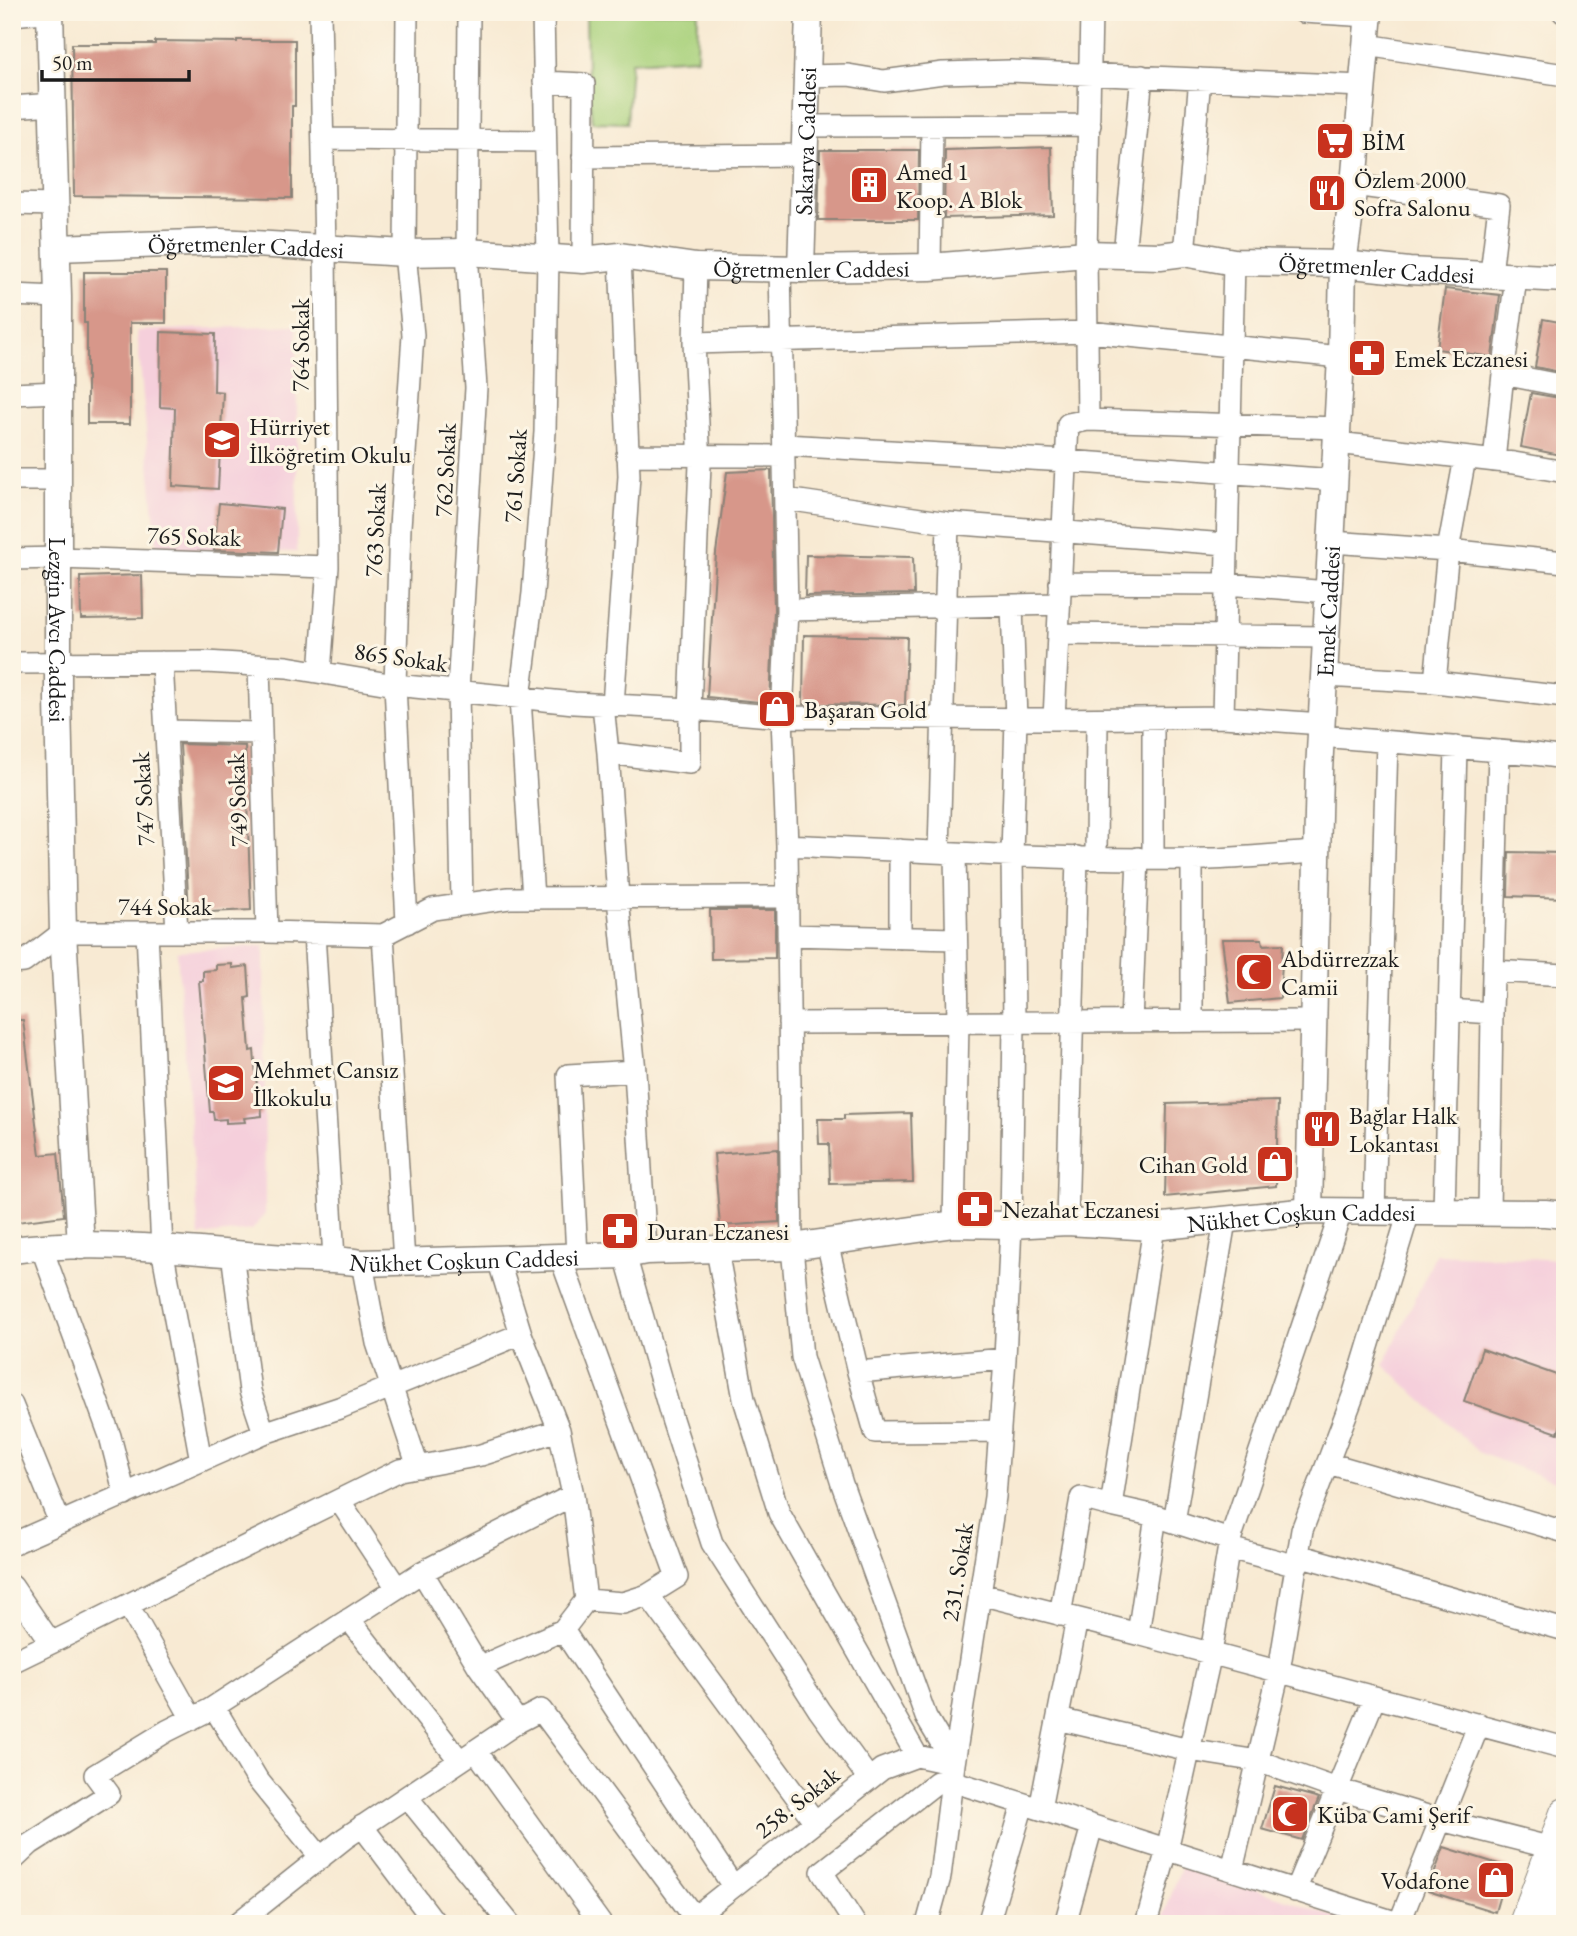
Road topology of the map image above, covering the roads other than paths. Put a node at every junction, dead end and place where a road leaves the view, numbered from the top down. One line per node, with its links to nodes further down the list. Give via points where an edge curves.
1 (43, 12): 11 (street)
2 (50, 12): 20 (street, Lezgin Avcı Caddesi)
3 (320, 12): 25 (street, 764 Sokak)
4 (407, 12): 26 (street, 763 Sokak)
5 (469, 12): 27 (street, 762 Sokak)
6 (543, 12): 18 (street, 761 Sokak)
7 (809, 12): 15 (street, Sakarya Caddesi)
8 (1091, 12): 13 (street)
9 (1303, 12): 10 (street)
10 (1369, 14): 12 (street, Emek Caddesi)
11 (12, 15)
12 (1366, 45): 14 (street); 19 (street, Emek Caddesi)
13 (1090, 74): 15 (street, via 943,73 884,81 848,75); 16 (street); 22 (street)
14 (1565, 75)
15 (806, 76): 24 (street, Sakarya Caddesi)
16 (1142, 76): 17 (street); 40 (street)
17 (1200, 79): 19 (street); 38 (street)
18 (544, 82): 28 (street, 761 Sokak); 30 (street, via 584,84)
19 (1363, 86): 31 (street, Emek Caddesi)
20 (53, 104): 21 (street); 33 (street, Lezgin Avcı Caddesi)
21 (12, 107)
22 (1090, 125): 23 (street); 39 (street)
23 (932, 126): 24 (street); 47 (street)
24 (804, 127): 29 (street, Sakarya Caddesi)
25 (323, 139): 26 (street); 35 (street, 764 Sokak)
26 (406, 139): 27 (street); 37 (street, 763 Sokak)
27 (468, 140): 28 (street); 36 (street, 762 Sokak)
28 (545, 141): 42 (street, 761 Sokak)
29 (803, 155): 30 (street); 48 (street, Sakarya Caddesi)
30 (583, 157): 43 (street)
31 (1354, 185): 45 (street, Emek Caddesi); 49 (street, via 1500,205)
32 (12, 204): 33 (street)
33 (56, 205): 34 (street, Lezgin Avcı Caddesi)
34 (57, 248): 35 (street, Öğretmenler Caddesi, via 220,242); 52 (street, Lezgin Avcı Caddesi)
35 (325, 249): 37 (street, Öğretmenler Caddesi); 85 (street, 764 Sokak)
36 (467, 252): 37 (street, Öğretmenler Caddesi); 42 (street, Öğretmenler Caddesi); 104 (street, 762 Sokak, via 476,388)
37 (405, 253): 103 (street, 763 Sokak, via 413,335)
38 (1184, 253): 40 (street, Öğretmenler Caddesi); 44 (street, Öğretmenler Caddesi)
39 (1086, 254): 40 (street, Öğretmenler Caddesi); 47 (street, Öğretmenler Caddesi); 53 (street)
40 (1124, 254)
41 (620, 256): 43 (street, Öğretmenler Caddesi); 46 (street, Öğretmenler Caddesi); 66 (street)
42 (548, 257): 43 (street, Öğretmenler Caddesi); 106 (street, 761 Sokak, via 545,432)
43 (583, 260)
44 (1234, 262): 45 (street, Öğretmenler Caddesi); 56 (street)
45 (1343, 264): 49 (street, Öğretmenler Caddesi); 57 (street, Emek Caddesi)
46 (695, 267): 48 (street, Öğretmenler Caddesi); 55 (street)
47 (930, 267): 48 (street, Öğretmenler Caddesi)
48 (790, 269): 54 (street)
49 (1504, 276): 50 (street, Öğretmenler Caddesi); 58 (street)
50 (1565, 279)
51 (12, 295): 52 (street)
52 (58, 297): 60 (street, Lezgin Avcı Caddesi)
53 (1088, 332): 54 (street); 56 (street); 62 (street)
54 (781, 339): 55 (street); 65 (street)
55 (694, 343): 67 (street)
56 (1231, 348): 57 (street); 63 (street)
57 (1341, 358): 64 (street, Emek Caddesi)
58 (1503, 374): 59 (street); 70 (street)
59 (1565, 386)
60 (58, 393): 61 (street); 74 (street, Lezgin Avcı Caddesi)
61 (12, 394)
62 (1088, 420): 63 (street); 69 (street, via 1068,424)
63 (1229, 424): 64 (street); 71 (street)
64 (1337, 436): 68 (street); 75 (street, Emek Caddesi)
65 (784, 450): 67 (street); 69 (street); 76 (street)
66 (627, 455): 67 (street); 107 (street, via 629,476)
67 (699, 455): 108 (street)
68 (1465, 458): 70 (street); 81 (street)
69 (1066, 461): 71 (street); 78 (street)
70 (1494, 461): 72 (street)
71 (1228, 472): 75 (street); 80 (street)
72 (1565, 472)
73 (12, 480): 74 (street)
74 (58, 480): 82 (street, Lezgin Avcı Caddesi)
75 (1335, 480): 79 (street, Emek Caddesi)
76 (786, 499): 77 (street); 92 (street)
77 (948, 523): 78 (street); 91 (street)
78 (1062, 533): 80 (street); 86 (street)
79 (1331, 542): 81 (street); 88 (street, Emek Caddesi)
80 (1226, 544): 87 (street)
81 (1448, 550): 84 (street); 102 (street)
82 (58, 558): 83 (street, 765 Sokak); 85 (street, 765 Sokak); 98 (street, Lezgin Avcı Caddesi)
83 (12, 559)
84 (1565, 562)
85 (328, 567): 100 (street)
86 (1060, 583): 87 (street); 89 (street)
87 (1226, 584): 88 (street); 94 (street)
88 (1329, 592): 95 (street, Emek Caddesi)
89 (1059, 604): 90 (street); 93 (street)
90 (1012, 606): 91 (street); 113 (street, 231. Sokak)
91 (946, 607): 92 (street); 111 (street)
92 (787, 610): 110 (street)
93 (1058, 634): 94 (street); 114 (street)
94 (1224, 636): 95 (street); 109 (street)
95 (1326, 638): 101 (street, Emek Caddesi)
96 (162, 662): 98 (street, 865 Sokak); 99 (street, 865 Sokak); 117 (street, 747 Sokak)
97 (12, 663): 98 (street, 865 Sokak)
98 (58, 663): 137 (street, Lezgin Avcı Caddesi)
99 (259, 666): 100 (street, 865 Sokak); 118 (street, 749 Sokak)
100 (320, 673): 103 (street, 865 Sokak)
101 (1324, 676): 102 (street); 116 (street, Emek Caddesi)
102 (1435, 682): 105 (street)
103 (395, 685): 104 (street, 865 Sokak); 136 (street, 763 Sokak)
104 (458, 691): 106 (street, 865 Sokak); 135 (street, 762 Sokak)
105 (1565, 697)
106 (520, 698): 107 (street, 865 Sokak); 133 (street, 761 Sokak)
107 (608, 705): 108 (street, 865 Sokak); 122 (street)
108 (690, 709): 110 (street, 865 Sokak); 122 (street, via 690,763)
109 (1223, 716): 112 (street, 865 Sokak); 116 (street, 865 Sokak)
110 (782, 717): 111 (street, 865 Sokak); 124 (street)
111 (941, 718): 113 (street, 865 Sokak); 126 (street)
112 (1153, 718): 115 (street, 865 Sokak); 130 (street)
113 (1016, 719): 114 (street, 865 Sokak); 128 (street, 231. Sokak)
114 (1054, 719): 115 (street, 865 Sokak)
115 (1097, 719): 129 (street)
116 (1322, 730): 119 (street, 865 Sokak); 127 (street, Emek Caddesi)
117 (166, 731): 118 (street); 139 (street, 747 Sokak)
118 (261, 733): 140 (street, 749 Sokak)
119 (1387, 742): 120 (street, 865 Sokak); 161 (street)
120 (1456, 747): 121 (street, 865 Sokak); 149 (street)
121 (1499, 751): 123 (street, 865 Sokak); 147 (street)
122 (608, 754): 134 (street)
123 (1565, 758)
124 (787, 845): 125 (street); 132 (street)
125 (900, 850): 126 (street); 144 (street)
126 (947, 852): 128 (street); 145 (street)
127 (1317, 852): 131 (street); 153 (street, Emek Caddesi)
128 (1012, 855): 129 (street); 155 (street, 231. Sokak)
129 (1086, 857): 130 (street); 151 (street)
130 (1145, 858): 131 (street); 156 (street)
131 (1192, 859): 152 (street)
132 (788, 897): 134 (street); 143 (street)
133 (533, 898): 134 (street); 135 (street)
134 (618, 898): 158 (street)
135 (462, 905): 136 (street, via 433,909)
136 (407, 923): 142 (street)
137 (63, 932): 138 (street, 744 Sokak); 146 (street, via 24,962); 173 (street, Lezgin Avcı Caddesi)
138 (147, 932): 139 (street, 744 Sokak); 175 (street)
139 (177, 932): 140 (street, 744 Sokak)
140 (267, 932): 141 (street, 744 Sokak)
141 (314, 934): 142 (street, 744 Sokak); 181 (street)
142 (383, 935): 183 (street)
143 (788, 936): 144 (street); 157 (street)
144 (900, 938): 145 (street)
145 (956, 939): 154 (street)
146 (12, 963)
147 (1493, 971): 148 (street); 150 (street)
148 (1565, 975)
149 (1449, 1010): 150 (street); 163 (street)
150 (1492, 1013): 164 (street)
151 (1074, 1021): 155 (street); 156 (street); 167 (street)
152 (1192, 1021): 153 (street); 156 (street)
153 (1311, 1021): 159 (street, Emek Caddesi)
154 (958, 1022): 155 (street); 157 (street); 168 (street)
155 (1014, 1022): 169 (street, 231. Sokak)
156 (1131, 1022)
157 (789, 1023): 174 (street)
158 (635, 1071): 179 (street); 180 (street, via 568,1075)
159 (1308, 1211): 160 (street, Nükhet Coşkun Caddesi); 166 (street, Nükhet Coşkun Caddesi)
160 (1341, 1212): 161 (street, Nükhet Coşkun Caddesi); 204 (street)
161 (1374, 1212): 162 (street, Nükhet Coşkun Caddesi)
162 (1409, 1212): 163 (street, Nükhet Coşkun Caddesi); 194 (street)
163 (1444, 1212): 164 (street, Nükhet Coşkun Caddesi)
164 (1489, 1212): 165 (street, Nükhet Coşkun Caddesi)
165 (1558, 1212)
166 (1225, 1221): 170 (street, Nükhet Coşkun Caddesi); 200 (street)
167 (1067, 1222): 169 (street, Nükhet Coşkun Caddesi); 170 (street, Nükhet Coşkun Caddesi)
168 (954, 1224): 169 (street, Nükhet Coşkun Caddesi); 171 (street, Nükhet Coşkun Caddesi)
169 (1011, 1225): 186 (street, 231. Sokak)
170 (1154, 1227): 199 (street)
171 (827, 1242): 174 (street, Nükhet Coşkun Caddesi); 187 (street)
172 (41, 1246): 173 (street, Nükhet Coşkun Caddesi); 176 (street, Nükhet Coşkun Caddesi); 196 (street, via 110,1436)
173 (81, 1246): 175 (street, Nükhet Coşkun Caddesi)
174 (792, 1247): 177 (street, Nükhet Coşkun Caddesi); 234 (street, via 802,1357 926,1717)
175 (162, 1248): 178 (street, Nükhet Coşkun Caddesi); 193 (street)
176 (12, 1250)
177 (717, 1250): 179 (street, Nükhet Coşkun Caddesi); 232 (street, via 744,1399 779,1513)
178 (232, 1253): 181 (street, Nükhet Coşkun Caddesi); 192 (street, via 250,1391)
179 (635, 1253): 180 (street, Nükhet Coşkun Caddesi); 235 (street, via 672,1419 712,1543)
180 (568, 1256): 182 (street, Nükhet Coşkun Caddesi); 210 (street, via 677,1577)
181 (334, 1258): 184 (street, Nükhet Coşkun Caddesi)
182 (498, 1259): 183 (street, Nükhet Coşkun Caddesi); 185 (street)
183 (404, 1261): 184 (street, Nükhet Coşkun Caddesi)
184 (362, 1263): 188 (street, via 377,1343)
185 (521, 1334): 188 (street); 190 (street)
186 (1005, 1359): 187 (street); 191 (street, 231. Sokak)
187 (858, 1372): 191 (street, via 875,1432)
188 (393, 1386): 192 (street); 195 (street)
189 (12, 1405): 201 (street)
190 (559, 1430): 195 (street, via 481,1455); 197 (street)
191 (1000, 1431): 209 (street, 231. Sokak)
192 (264, 1433): 193 (street)
193 (201, 1461): 196 (street)
194 (1328, 1463): 202 (street); 205 (street, via 1302,1531)
195 (418, 1467): 198 (street)
196 (125, 1495): 201 (street)
197 (573, 1495): 206 (street); 211 (street)
198 (339, 1500): 208 (street); 212 (street)
199 (1111, 1506): 200 (street); 213 (street, via 1081,1498)
200 (1165, 1519): 204 (street); 217 (street)
201 (60, 1523): 203 (street)
202 (1565, 1532)
203 (12, 1544)
204 (1229, 1544): 205 (street); 219 (street)
205 (1298, 1560): 216 (street); 222 (street)
206 (422, 1572): 208 (street); 221 (street)
207 (12, 1586): 218 (street)
208 (397, 1588): 214 (street)
209 (980, 1594): 213 (street); 234 (street, 231. Sokak)
210 (648, 1595): 211 (street, via 623,1603); 241 (street)
211 (586, 1600): 215 (street)
212 (128, 1605): 218 (street); 226 (street)
213 (1068, 1617): 217 (street); 225 (street)
214 (349, 1619): 224 (street); 231 (street)
215 (563, 1630): 221 (street); 249 (street)
216 (1565, 1630)
217 (1138, 1634): 219 (street)
218 (51, 1643): 220 (street)
219 (1211, 1653): 222 (street); 230 (street)
220 (12, 1662)
221 (479, 1667): 227 (street)
222 (1279, 1671): 223 (street); 233 (street)
223 (1375, 1697): 228 (street); 236 (street)
224 (214, 1707): 226 (street); 246 (street, via 257,1779)
225 (1058, 1718): 230 (street); 238 (street)
226 (192, 1719): 247 (street, via 95,1775 109,1794 30,1844)
227 (518, 1722): 231 (street); 252 (street, via 541,1710)
228 (1479, 1724): 229 (street); 240 (street)
229 (1565, 1748)
230 (1189, 1750): 233 (street); 245 (street)
231 (468, 1756): 237 (street); 256 (street)
232 (917, 1756): 234 (street); 235 (street, 258. Sokak)
233 (1258, 1761): 236 (street); 248 (street)
234 (953, 1772): 238 (street); 257 (street, via 822,1872); 258 (street, 231. Sokak, via 940,1877)
235 (869, 1779): 241 (street, 258. Sokak)
236 (1337, 1789): 240 (street); 251 (street)
237 (407, 1797): 242 (street); 255 (street)
238 (1032, 1806): 243 (street); 259 (street)
239 (1565, 1812): 244 (main road)
240 (1441, 1820): 244 (street); 262 (street)
241 (815, 1822): 249 (street, 258. Sokak)
242 (362, 1826): 246 (street); 254 (street)
243 (1092, 1826): 245 (street); 260 (street)
244 (1552, 1848): 263 (main road)
245 (1167, 1850): 248 (street); 261 (street)
246 (321, 1858): 253 (street)
247 (12, 1861)
248 (1232, 1870): 251 (street)
249 (733, 1886): 252 (street, 258. Sokak)
250 (1565, 1886): 264 (main road)
251 (1295, 1891): 262 (street)
252 (699, 1918)
253 (240, 1923)
254 (436, 1924)
255 (510, 1924)
256 (601, 1924)
257 (855, 1924)
258 (927, 1924)
259 (988, 1924)
260 (1065, 1924)
261 (1146, 1924)
262 (1399, 1924)
263 (1524, 1924)
264 (1550, 1924)

